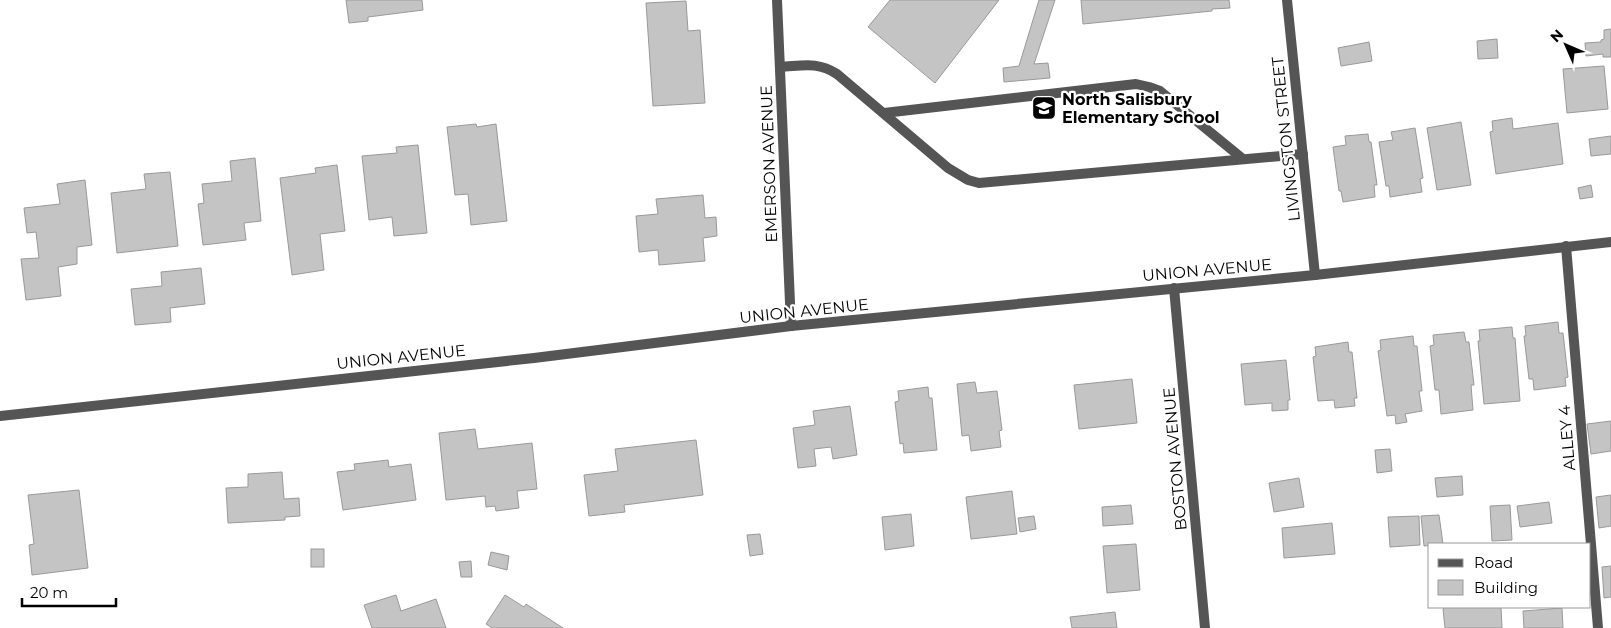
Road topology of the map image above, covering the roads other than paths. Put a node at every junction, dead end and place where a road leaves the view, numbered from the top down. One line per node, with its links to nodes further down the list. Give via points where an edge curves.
1 (777, 0): 3 (street, EMERSON AVENUE)
2 (1287, 0): 5 (street, LIVINGSTON STREET)
3 (780, 67): 4 (street, via 819,65 828,68); 11 (street, EMERSON AVENUE)
4 (884, 113): 6 (street, via 952,171 979,183); 6 (street, via 1136,84 1160,91)
5 (1303, 154): 6 (street); 9 (street, LIVINGSTON STREET)
6 (1244, 159)
7 (1611, 242): 8 (street, UNION AVENUE)
8 (1566, 246): 9 (street, UNION AVENUE); 13 (street, ALLEY 4)
9 (1315, 275): 10 (street, UNION AVENUE)
10 (1174, 288): 11 (street, UNION AVENUE); 15 (street, BOSTON AVENUE)
11 (791, 326): 12 (street, UNION AVENUE, via 534,358)
12 (0, 416)
13 (1591, 543)
14 (1591, 544): 16 (street, ALLEY 4)
15 (1205, 628)
16 (1598, 628)

